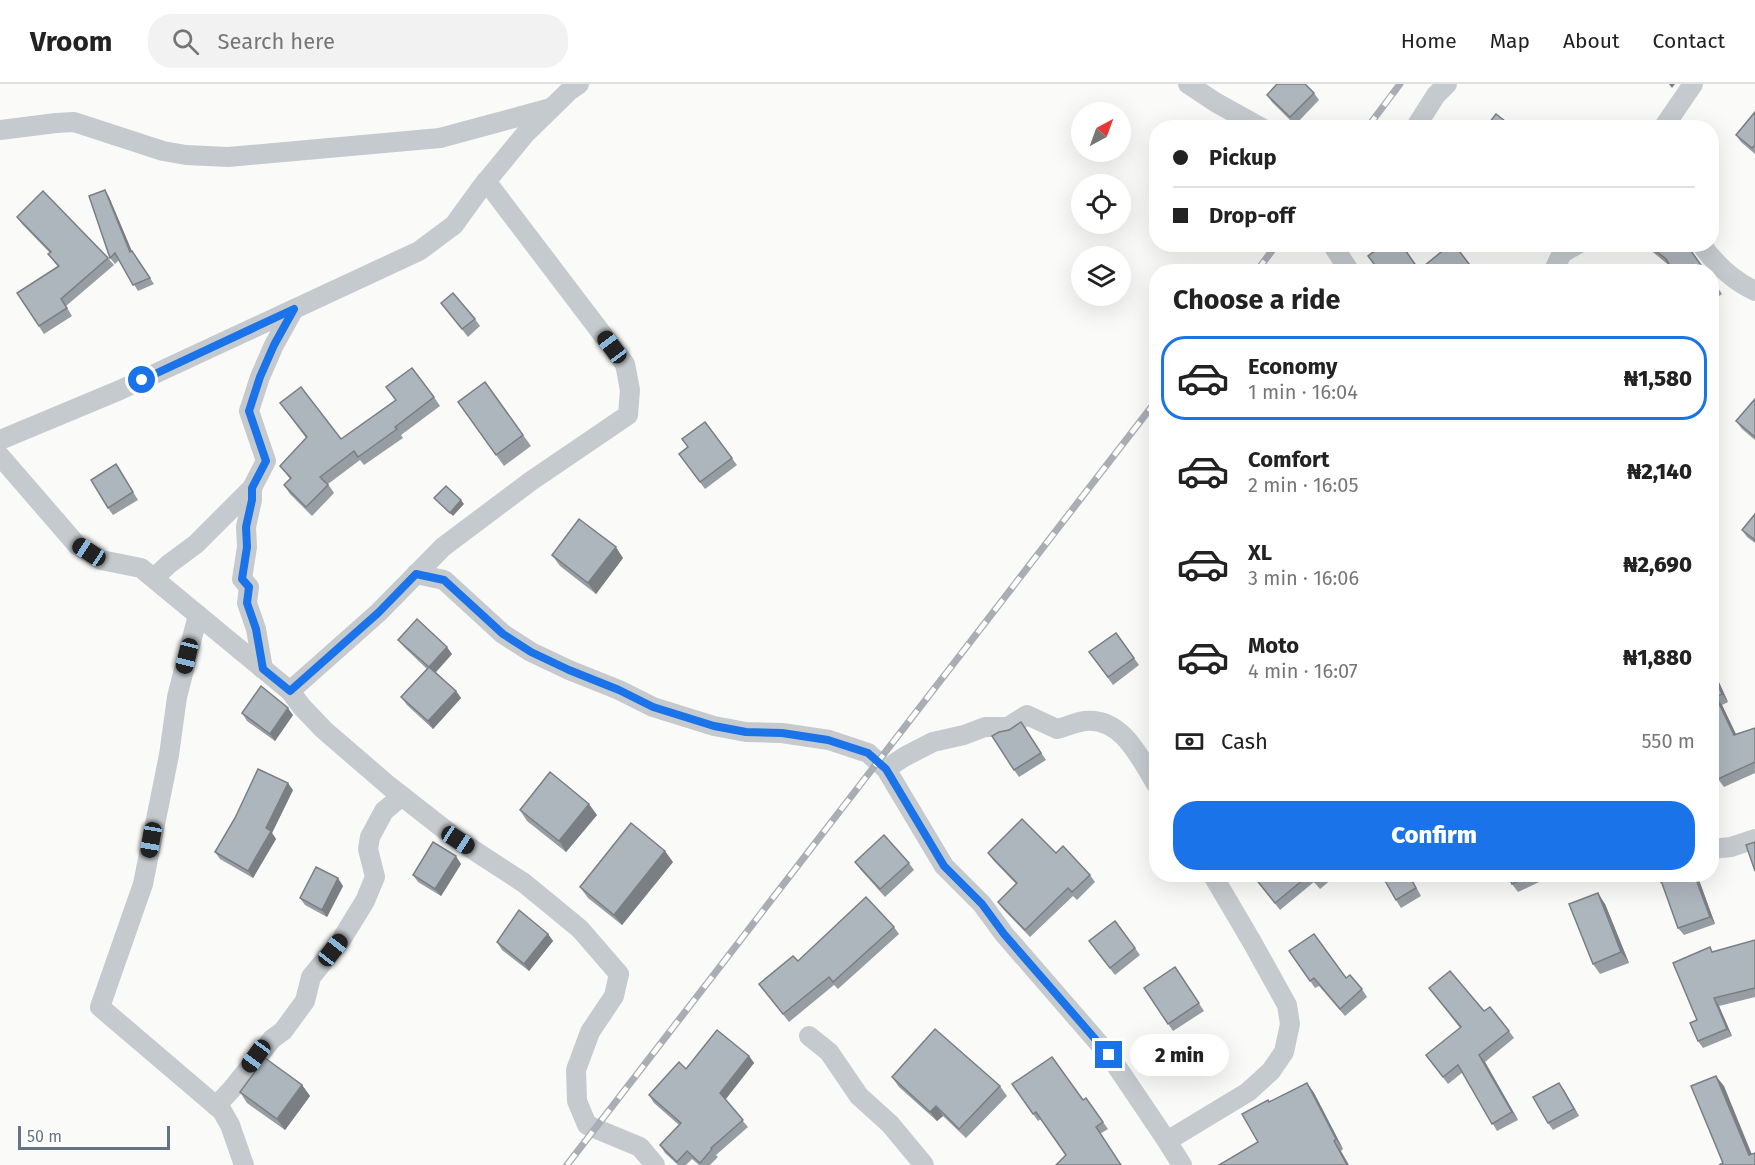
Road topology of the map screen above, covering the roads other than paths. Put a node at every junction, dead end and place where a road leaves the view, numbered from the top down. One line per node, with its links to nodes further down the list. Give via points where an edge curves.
1 (579, 84): 5 (street)
2 (1188, 84): 6 (street)
3 (1447, 84): 7 (street)
4 (1692, 84): 8 (street)
5 (552, 107): 9 (street, via 440,138 228,157 163,150 74,122); 10 (street)
6 (1248, 120)
7 (1420, 120)
8 (1668, 120)
9 (0, 130)
10 (486, 181): 15 (street, via 454,225 419,251); 19 (street, via 625,364 630,390 628,415 443,547)
11 (1706, 252): 12 (street)
12 (1716, 264)
13 (1719, 266): 14 (street, via 1736,282)
14 (1755, 291)
15 (294, 309): 16 (street, via 120,390); 18 (street, via 274,345 249,411 266,461)
16 (0, 440)
17 (0, 456): 20 (street, via 77,544 101,560 141,568)
18 (252, 488): 20 (street, via 196,544); 22 (street, via 242,579 249,587 247,603)
19 (416, 574): 23 (street); 24 (street, via 444,580 503,634 531,652 653,707 714,726 828,740 868,753)
20 (154, 578): 21 (street)
21 (198, 615): 22 (street); 31 (street, via 177,697 143,884 100,1007)
22 (263, 669): 23 (street)
23 (290, 691): 26 (street, via 324,729)
24 (886, 769): 25 (street, via 933,742 985,727 1008,727 1027,715 1058,729 1086,721 1109,724 1131,744); 32 (street, via 944,866 982,904 1109,1055)
25 (1149, 773)
26 (402, 796): 31 (street, via 384,811 370,837 368,849 375,877 341,940 311,977 306,1001); 34 (street, via 458,840 524,883 580,929 620,974 614,996 590,1032 576,1070 577,1101 587,1125 640,1147)
27 (1755, 839): 28 (street)
28 (1719, 848)
29 (1217, 882): 32 (street, via 1287,1005 1290,1024 1284,1052 1271,1071 1248,1092)
30 (809, 1036): 35 (street, via 829,1052 859,1096 890,1124)
31 (216, 1106): 33 (street, via 230,1125)
32 (1167, 1141): 36 (street)
33 (244, 1165)
34 (655, 1165)
35 (924, 1165)
36 (1182, 1165)

